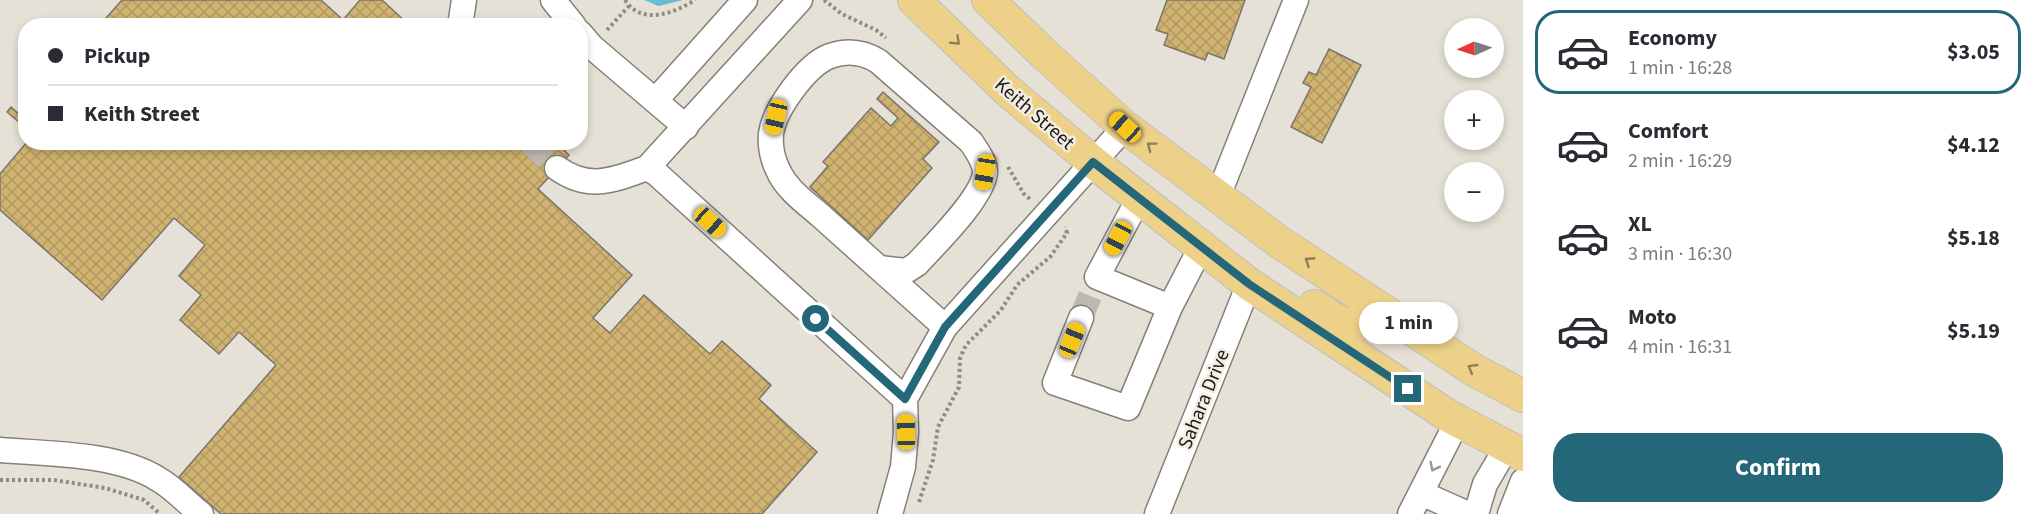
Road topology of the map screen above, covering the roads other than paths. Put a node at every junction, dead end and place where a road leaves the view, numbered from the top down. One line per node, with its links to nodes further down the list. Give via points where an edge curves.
1 (464, 0): 9 (street)
2 (553, 0): 10 (street)
3 (745, 0): 12 (street)
4 (800, 0): 14 (street)
5 (914, 0): 15 (main road, Keith Street, one-way to 15, via 1008,91)
6 (967, 0): 8 (main road)
7 (1296, 0): 18 (street)
8 (997, 9): 13 (main road)
9 (461, 18)
10 (568, 18)
11 (588, 42): 12 (street)
12 (655, 101): 14 (street)
13 (1125, 127): 15 (street); 18 (main road, one-way to 13)
14 (686, 128): 17 (street)
15 (1093, 162): 19 (main road, Keith Street); 26 (street)
16 (557, 168): 17 (street, via 579,180 598,182)
17 (647, 168): 28 (street)
18 (1218, 196): 24 (main road, one-way to 18, via 1279,242)
19 (1139, 198): 20 (main road, Keith Street); 23 (street, via 1095,284)
20 (1205, 250): 22 (main road, Keith Street); 23 (street); 24 (main road, via 1271,278 1335,320 1352,326)
21 (879, 268): 21 (street, via 906,271 917,264 975,199 985,172 971,142 878,61 860,52 844,52 828,57 795,87 776,117 771,135 773,153 778,172 791,189); 26 (street)
22 (1249, 284): 29 (main road, Keith Street); 36 (street, Sahara Drive)
23 (1170, 307): 25 (street, via 1128,408 1055,383)
24 (1386, 312): 27 (main road, one-way to 24, via 1474,370)
25 (1081, 318)
26 (945, 327): 28 (street)
27 (1523, 396)
28 (905, 399): 35 (street, via 903,467)
29 (1458, 420): 31 (main road, Keith Street); 33 (street, one-way to 33)
30 (0, 450): 34 (street, via 80,456 138,470 159,479)
31 (1515, 451): 38 (street, via 1485,484)
32 (1523, 481): 39 (street)
33 (1415, 503): 37 (street)
34 (201, 514)
35 (890, 514)
36 (1157, 514)
37 (1468, 514)
38 (1476, 514)
39 (1510, 514)

